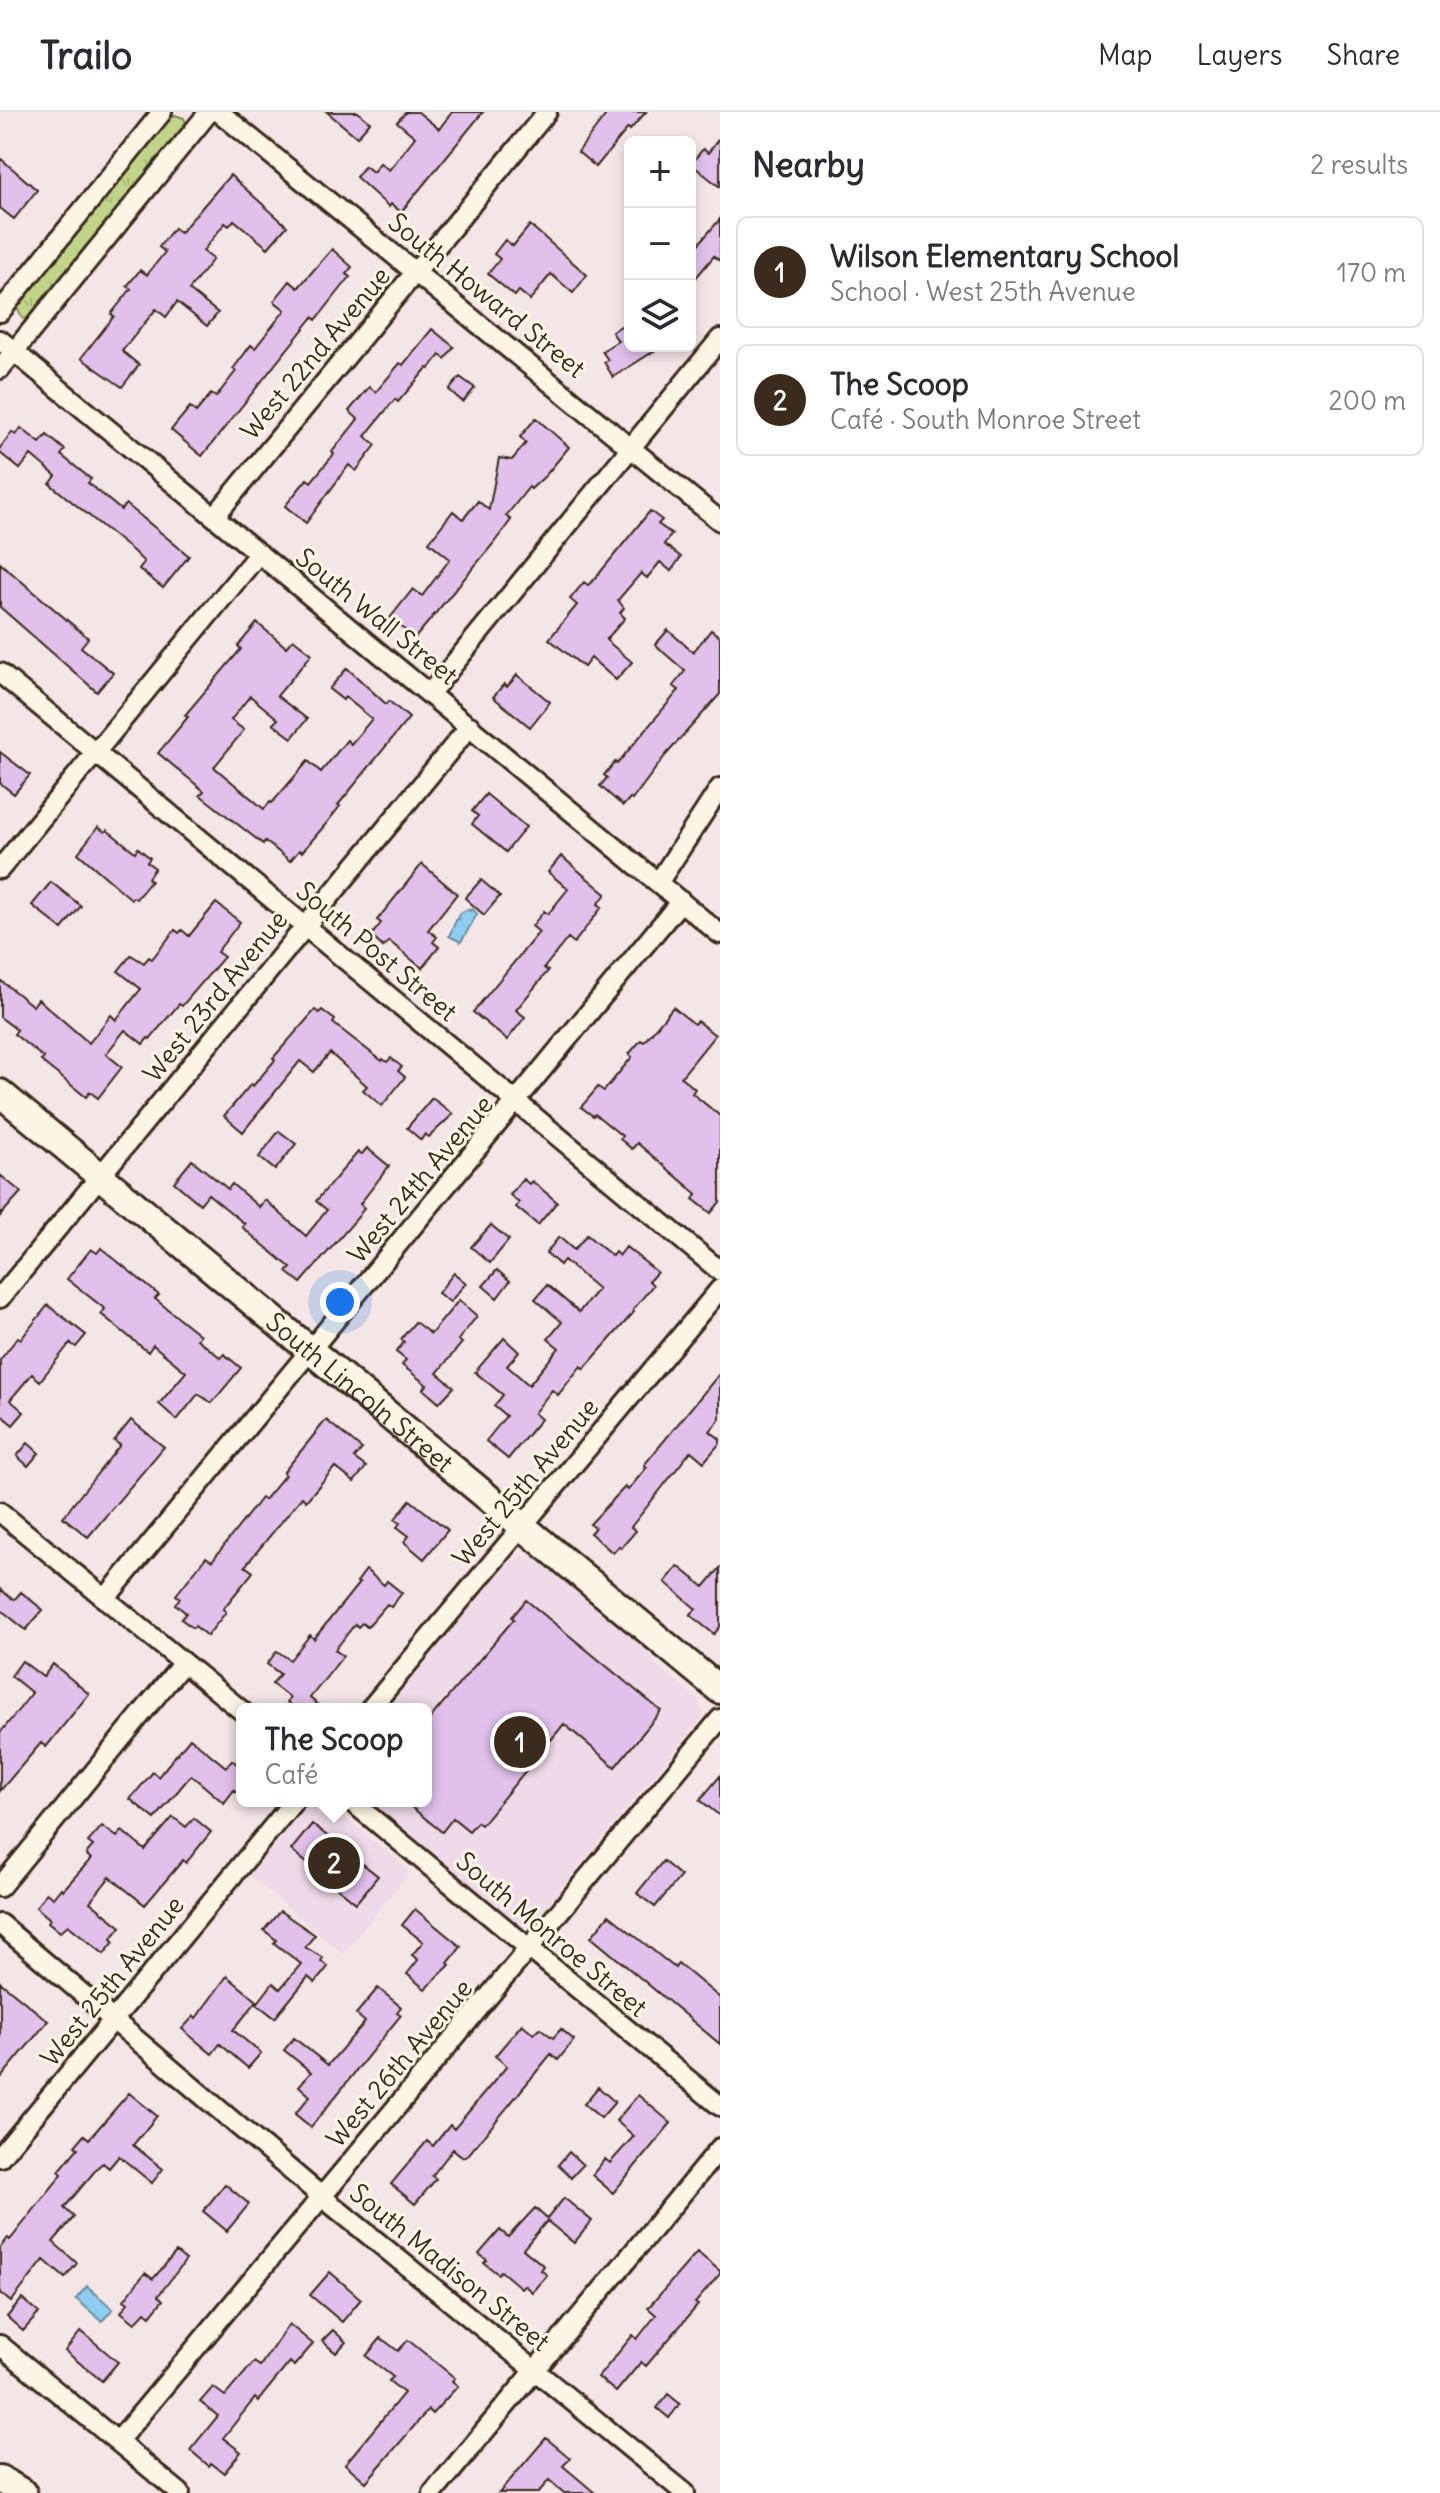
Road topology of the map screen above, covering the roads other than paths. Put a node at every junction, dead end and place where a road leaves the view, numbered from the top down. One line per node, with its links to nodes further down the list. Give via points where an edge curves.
1 (162, 112): 6 (street)
2 (209, 112): 8 (street)
3 (219, 112): 5 (street, South Howard Street)
4 (547, 112): 5 (street, West 22nd Avenue)
5 (417, 271): 10 (street, South Howard Street); 11 (street, West 22nd Avenue)
6 (0, 312)
7 (720, 339): 10 (street)
8 (7, 346): 9 (street); 11 (street, South Wall Street)
9 (0, 369)
10 (632, 447): 12 (street, South Howard Street); 15 (street)
11 (215, 516): 13 (street, South Wall Street)
12 (720, 521)
13 (259, 553): 15 (street, South Wall Street); 17 (street)
14 (0, 673): 17 (street, South Post Street)
15 (430, 693): 16 (street, South Wall Street)
16 (470, 726): 20 (street, South Wall Street); 22 (street, West 23rd Avenue)
17 (95, 752): 19 (street); 22 (street, South Post Street)
18 (720, 788): 20 (street)
19 (0, 869)
20 (658, 883): 21 (street, South Wall Street)
21 (681, 901): 23 (street, South Wall Street); 25 (street, West 24th Avenue)
22 (306, 925): 25 (street, South Post Street); 26 (street, West 23rd Avenue)
23 (720, 934)
24 (0, 1093): 26 (street, South Lincoln Street)
25 (518, 1102): 27 (street, South Post Street); 30 (street, West 24th Avenue)
26 (99, 1178): 29 (street, West 23rd Avenue); 30 (street, South Lincoln Street)
27 (720, 1271)
28 (720, 1289): 32 (street, West 25th Avenue)
29 (0, 1298)
30 (312, 1350): 32 (street, South Lincoln Street); 33 (street, West 24th Avenue)
31 (0, 1512): 33 (street)
32 (523, 1525): 35 (street, South Lincoln Street); 36 (street, West 25th Avenue)
33 (105, 1599): 34 (street)
34 (183, 1663): 37 (street); 41 (street)
35 (720, 1690)
36 (375, 1703)
37 (236, 1706)
38 (720, 1719): 43 (street, West 26th Avenue)
39 (289, 1807): 44 (street, West 25th Avenue)
40 (358, 1807): 43 (street, South Monroe Street)
41 (0, 1887)
42 (0, 1924): 44 (street, South Madison Street)
43 (528, 1948): 45 (street, South Monroe Street); 48 (street, West 26th Avenue)
44 (113, 2021): 47 (street, West 25th Avenue); 48 (street, South Madison Street)
45 (720, 2106)
46 (720, 2148): 50 (street)
47 (0, 2157)
48 (321, 2196): 50 (street, South Madison Street); 51 (street, West 26th Avenue)
49 (0, 2345): 51 (street)
50 (535, 2370): 55 (street); 56 (street, South Madison Street)
51 (118, 2441): 54 (street)
52 (0, 2479): 53 (street)
53 (23, 2493)
54 (180, 2493)
55 (433, 2493)
56 (685, 2493)

